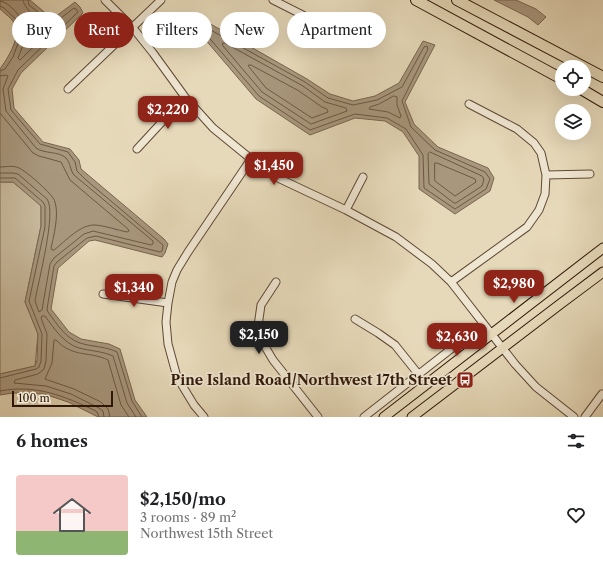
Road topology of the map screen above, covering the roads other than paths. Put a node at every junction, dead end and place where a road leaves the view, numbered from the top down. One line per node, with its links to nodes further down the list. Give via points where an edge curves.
1 (105, 0): 6 (street)
2 (161, 0): 8 (street)
3 (273, 0): 7 (street)
4 (416, 0): 11 (highway)
5 (457, 0): 12 (highway)
6 (117, 12)
7 (296, 12)
8 (134, 26)
9 (134, 30): 15 (street)
10 (111, 48): 13 (street)
11 (555, 75)
12 (603, 77)
13 (68, 89)
14 (591, 95): 16 (highway)
15 (185, 97): 18 (street); 19 (street, via 213,128)
16 (603, 102)
17 (469, 104): 21 (street, via 517,129 534,143 541,153)
18 (137, 149)
19 (251, 160): 23 (street, via 278,178); 29 (street, via 177,270)
20 (590, 174): 21 (street)
21 (546, 175): 27 (street, via 545,194 539,210 527,227)
22 (363, 177): 23 (street)
23 (346, 210): 27 (street, via 396,237)
24 (603, 248): 32 (main road)
25 (603, 272): 33 (main road)
26 (276, 282): 37 (street, via 261,305 257,333 273,360)
27 (451, 282): 31 (street)
28 (104, 294): 29 (street)
29 (168, 303): 36 (street, via 168,344 177,377)
30 (355, 319): 34 (street, via 395,345)
31 (484, 324): 32 (street); 34 (street)
32 (492, 334): 33 (street); 39 (main road)
33 (502, 348): 40 (main road); 41 (street, via 536,387)
34 (419, 375): 38 (street)
35 (602, 394): 42 (street)
36 (204, 417)
37 (318, 417)
38 (364, 417)
39 (384, 417)
40 (412, 417)
41 (574, 417)
42 (585, 417)

